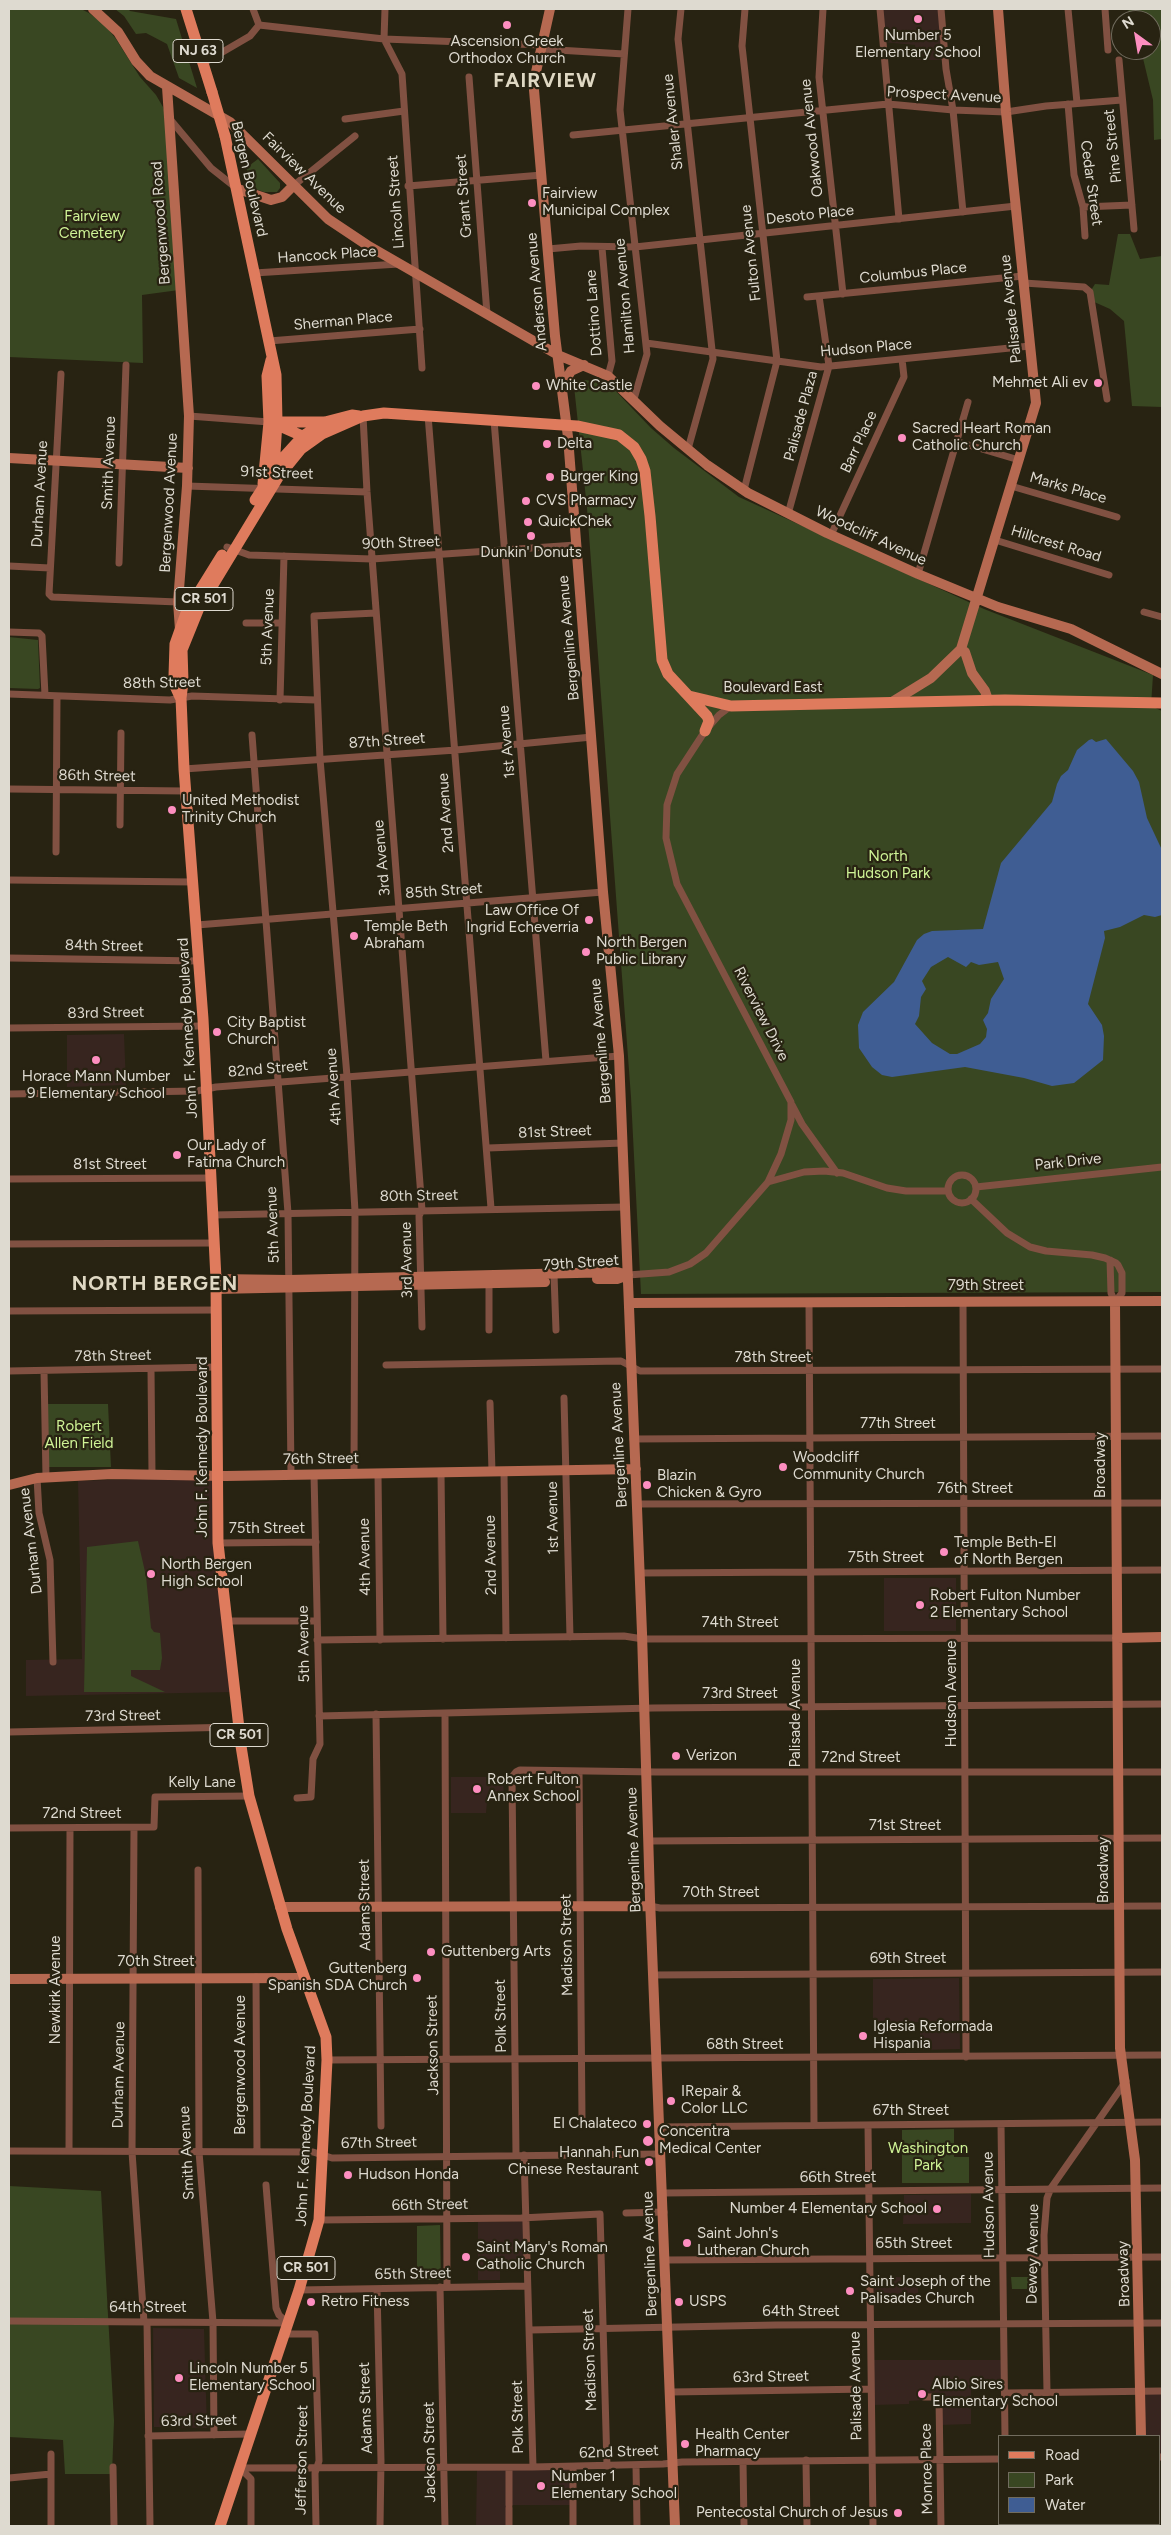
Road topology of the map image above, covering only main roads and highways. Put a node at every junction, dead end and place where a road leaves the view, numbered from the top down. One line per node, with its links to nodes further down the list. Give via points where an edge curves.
1 (186, 9): 3 (main road, Bergen Boulevard / NJ 63, bridge, via 238,189 276,375)
2 (363, 416): 4 (main road, John F. Kennedy Boulevard, via 352,415); 5 (main road, John F. Kennedy Boulevard); 9 (main road, John F. Kennedy Boulevard, via 384,413 566,425 609,431 634,447 645,471 662,660 668,674)
3 (273, 422): 4 (main road); 5 (main road); 6 (main road, Bergen Boulevard / NJ 63); 7 (main road, Bergen Boulevard / NJ 63)
4 (325, 422): 5 (main road, John F. Kennedy Boulevard)
5 (308, 438): 6 (main road, John F. Kennedy Boulevard); 7 (main road, John F. Kennedy Boulevard)
6 (273, 471): 7 (main road, John F. Kennedy Boulevard)
7 (267, 487): 8 (main road, John F. Kennedy Boulevard / CR 501)
8 (230, 549): 10 (main road, John F. Kennedy Boulevard / CR 501, via 192,620 182,650); 10 (main road, John F. Kennedy Boulevard / CR 501, via 190,605 180,631 173,653 175,686)
9 (688, 695): 11 (main road, Boulevard East, via 731,706 988,700); 12 (main road, via 707,716 709,721)
10 (181, 698): 13 (main road, John F. Kennedy Boulevard / CR 501, via 185,791 204,1026 213,1214 217,1310 218,1543 238,1727 249,1796 280,1907 326,2037 328,2060 319,2220 300,2290)
11 (1162, 701)
12 (705, 731)
13 (220, 2526)

